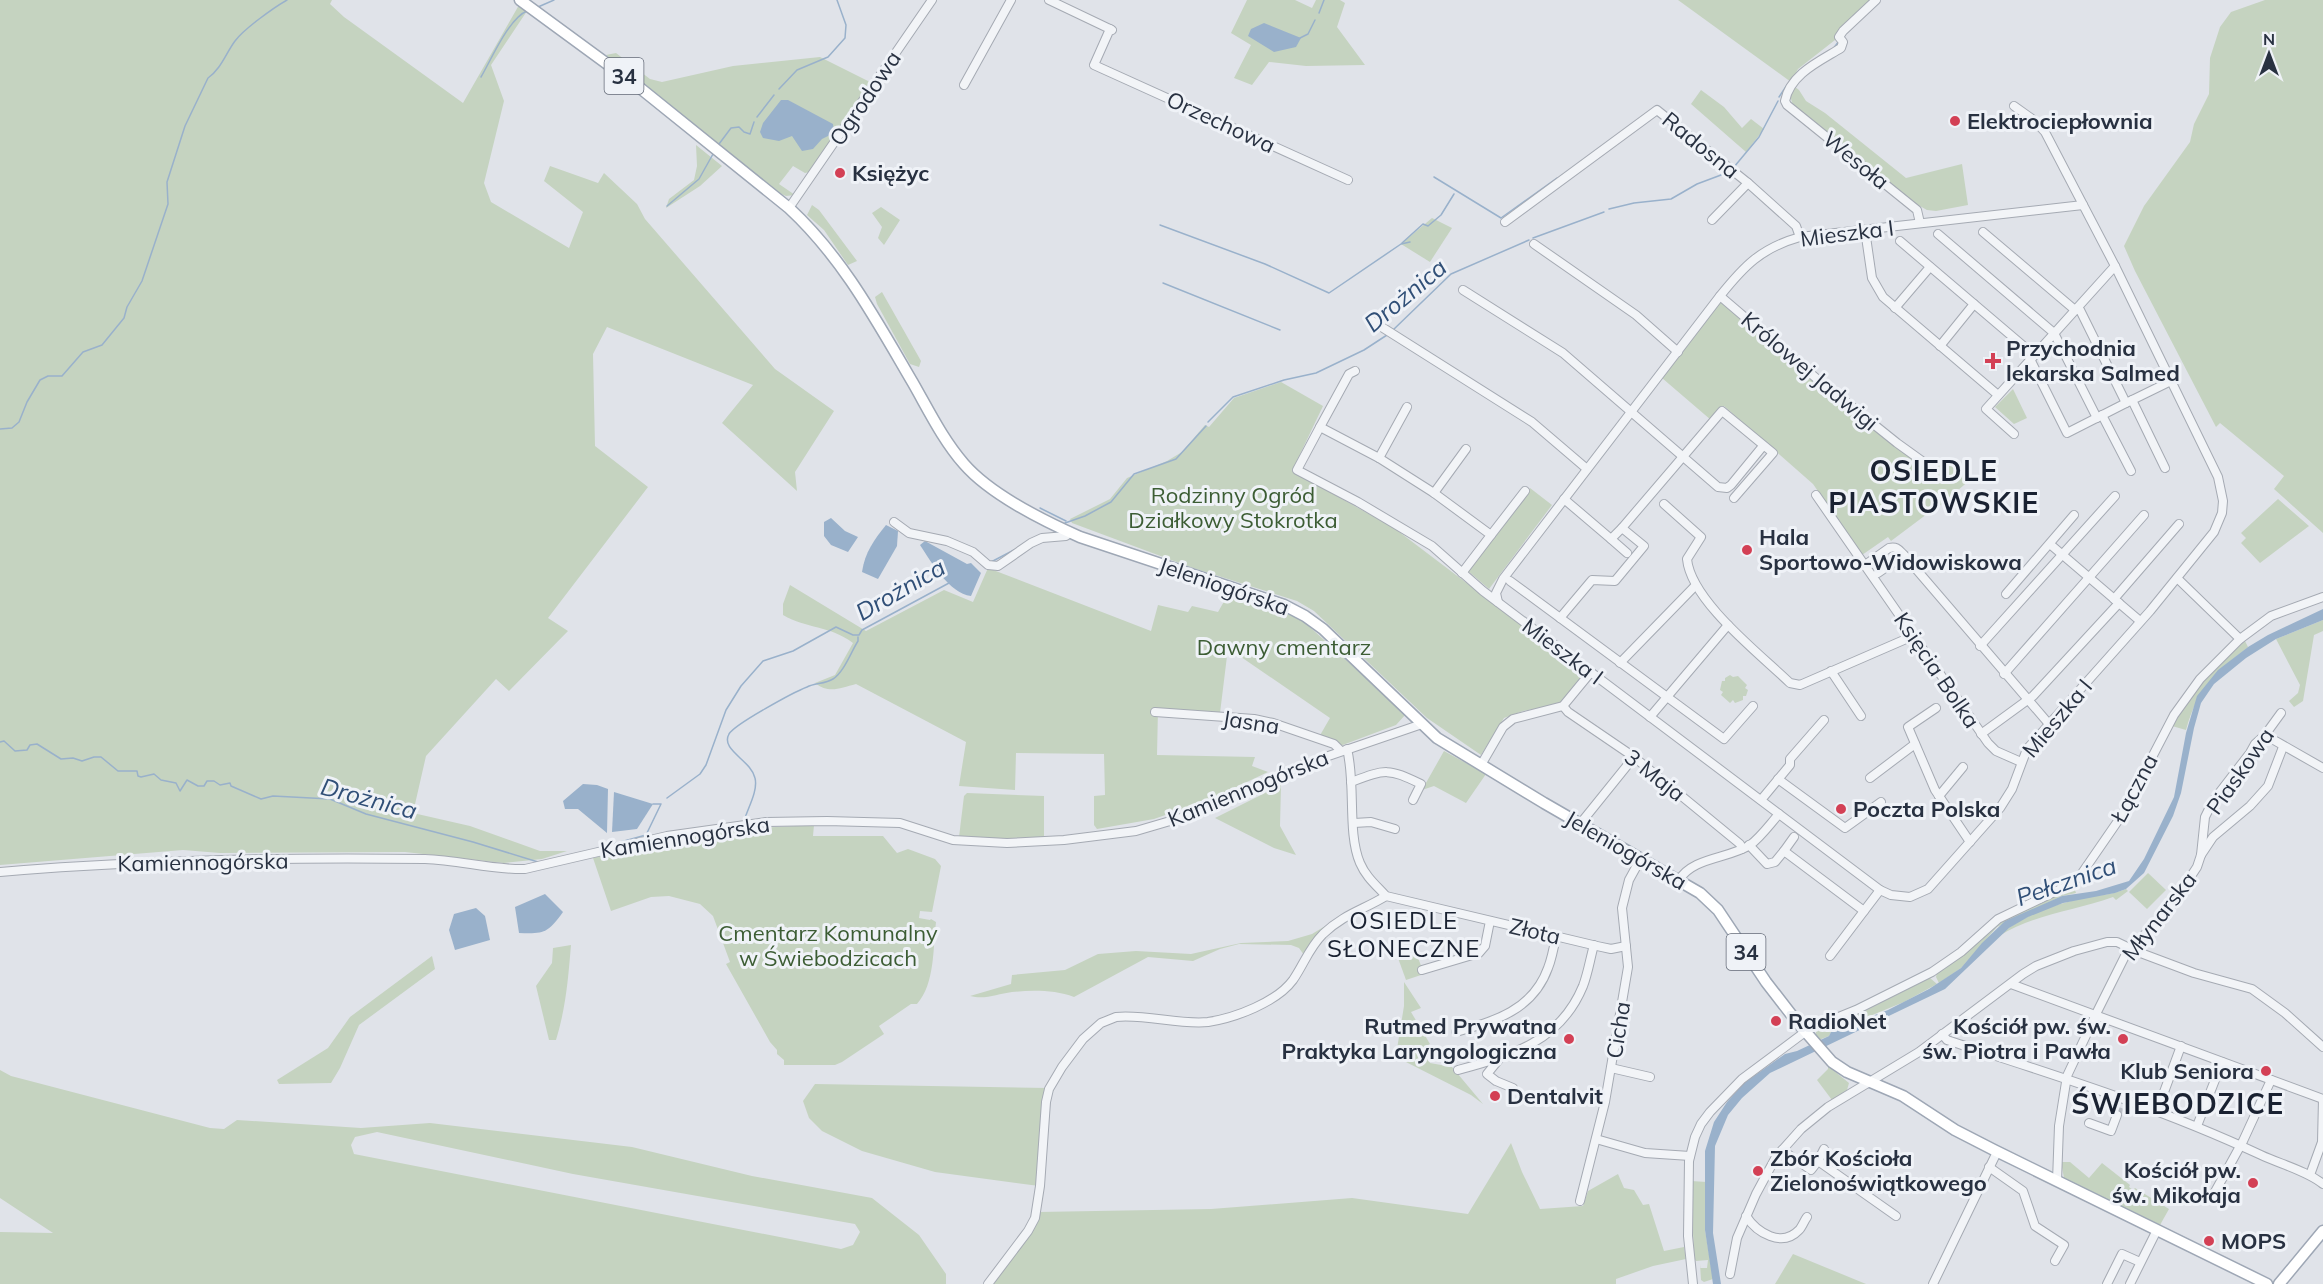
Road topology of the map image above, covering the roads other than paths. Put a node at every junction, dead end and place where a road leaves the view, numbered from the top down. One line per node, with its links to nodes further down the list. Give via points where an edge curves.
1 (520, 0): 8 (main road, 34, via 640,88)
2 (932, 0): 11 (street, Ogrodowa)
3 (1011, 0): 6 (street)
4 (1049, 0): 9 (street, Orzechowa, via 1111,30 1094,64)
5 (1876, 0): 16 (street, Wesoła, via 1839,37 1843,42 1841,48 1800,75 1788,89 1785,101 1917,210)
6 (964, 85)
7 (2014, 106): 12 (street, Mieszka I, via 2045,132)
8 (752, 178): 11 (street, via 784,198); 13 (main road, 34)
9 (1348, 180)
10 (1748, 183): 14 (street); 15 (street, Radosna, via 1657,110); 20 (street, Radosna, via 1796,226)
11 (797, 197): 13 (street, Ogrodowa)
12 (2083, 205): 16 (street, Mieszka I); 23 (street, Mieszka I)
13 (789, 208): 64 (main road, Jeleniogórska / 34, via 812,229 844,269 965,465 1022,508)
14 (1712, 220)
15 (1505, 222)
16 (1920, 223): 17 (street, Mieszka I)
17 (1865, 230): 20 (street, Mieszka I); 28 (street, via 1872,278)
18 (1983, 232): 29 (street)
19 (1938, 234): 31 (street)
20 (1800, 237): 26 (street, Mieszka I, via 1757,255)
21 (1900, 242): 24 (street)
22 (1534, 244): 33 (street, via 1636,315)
23 (2115, 266): 29 (street); 36 (street, Mieszka I)
24 (1930, 267): 27 (street); 28 (street)
25 (1463, 290): 40 (street, via 1563,353)
26 (1719, 296): 33 (street, Mieszka I); 48 (street, Królowej Jadwigi, via 1897,444)
27 (1974, 304): 32 (street); 34 (street)
28 (1895, 308): 32 (street)
29 (2075, 310): 31 (street); 38 (street, via 2082,313)
30 (1369, 319): 50 (street, via 1532,422)
31 (2054, 333): 34 (street); 41 (street)
32 (1940, 346): 37 (street)
33 (1678, 352): 40 (street, Mieszka I)
34 (2032, 357): 37 (street); 41 (street, via 2067,433)
35 (1355, 370): 42 (street)
36 (2171, 381): 38 (street); 75 (street, Mieszka I, via 2214,469 2223,498 2214,532)
37 (1998, 395): 43 (street, via 1986,409)
38 (2129, 402): 41 (street); 49 (street)
39 (1407, 407): 47 (street)
40 (1632, 412): 46 (street); 50 (street, Mieszka I)
41 (2100, 416): 51 (street)
42 (1320, 427): 47 (street); 72 (street, via 1297,470 1432,546)
43 (2014, 434)
44 (1763, 446): 46 (street, via 1727,488 1718,487); 46 (street, via 1722,411); 56 (street, via 1773,453)
45 (1466, 449): 53 (street)
46 (1683, 456): 63 (street)
47 (1379, 458): 53 (street)
48 (1929, 466)
49 (2165, 468)
50 (1587, 469): 57 (street, Mieszka I)
51 (2131, 471)
52 (1526, 491): 65 (street)
53 (1434, 493): 65 (street)
54 (1816, 495): 71 (street, Księcia Bolka)
55 (2115, 496): 70 (street)
56 (1734, 498)
57 (1564, 499): 66 (street); 81 (street, Mieszka I, via 1497,588)
58 (1664, 504): 77 (street, via 1701,537 1687,559)
59 (2074, 515): 67 (street)
60 (2144, 515): 74 (street)
61 (894, 522): 64 (street, via 909,532 947,541 973,552 988,565 998,566 1031,543)
62 (2179, 524): 80 (street)
63 (1622, 528): 66 (street); 82 (street, via 1644,546 1615,581 1592,580)
64 (1070, 532): 97 (main road, Jeleniogórska / 34, via 1293,609 1323,629)
65 (1491, 535): 72 (street)
66 (1611, 539): 68 (street)
67 (2051, 545): 70 (street); 78 (street)
68 (1627, 553)
69 (1904, 555): 71 (street, via 1889,548); 73 (street); 87 (street)
70 (2063, 555): 74 (street); 87 (street)
71 (1865, 565): 85 (street, Księcia Bolka)
72 (1462, 573): 81 (street)
73 (1878, 573)
74 (2090, 578): 80 (street); 91 (street)
75 (2177, 578): 83 (street, Mieszka I); 86 (street)
76 (1510, 581): 82 (street)
77 (1695, 586): 84 (street); 88 (street)
78 (2006, 594)
79 (2323, 597): 86 (street, Łączna, via 2271,616)
80 (2116, 601): 83 (street); 93 (street)
81 (1498, 602): 90 (street, Mieszka I)
82 (1560, 618): 88 (street)
83 (2140, 621): 104 (street, Mieszka I)
84 (1728, 625): 89 (street, via 1790,683 1800,685); 92 (street)
85 (1913, 636): 89 (street); 106 (street, Księcia Bolka)
86 (2240, 639): 151 (street, Łączna, via 2200,679 2174,715 2122,815 2080,876 2061,891 1998,919 1932,972 1814,1027)
87 (1980, 645): 91 (street)
88 (1620, 663): 92 (street)
89 (1831, 671): 101 (street)
90 (1591, 672): 94 (street); 100 (street, Mieszka I)
91 (2004, 675): 93 (street)
92 (1667, 698): 95 (street, via 1724,739); 100 (street)
93 (2027, 701): 104 (street); 106 (street)
94 (1563, 706): 111 (street, 3 Maja); 113 (street, via 1513,719 1503,727)
95 (1753, 706)
96 (1936, 708): 108 (street, via 1908,727)
97 (1408, 711): 103 (main road, Jeleniogórska / 34); 105 (street, via 1409,721)
98 (1155, 712): 110 (street, Jasna, via 1254,719)
99 (2281, 713): 107 (street, Piaskowa)
100 (1650, 717): 121 (street, Mieszka I)
101 (1861, 717)
102 (1824, 720): 117 (street)
103 (1422, 724): 105 (street, Kamiennogórska); 113 (main road, Jeleniogórska / 34)
104 (2049, 724): 112 (street, Mieszka I)
105 (1402, 732): 110 (street, Kamiennogórska)
106 (1981, 734): 112 (street, Księcia Bolka, via 1996,751)
107 (2265, 735): 109 (street); 127 (street, Piaskowa, via 2254,744 2213,801)
108 (1915, 744): 116 (street); 119 (street)
109 (2283, 747): 115 (street); 129 (street, Piaskowa, via 2268,786)
110 (1344, 750): 118 (street); 135 (street, Kamiennogórska, via 1282,773 1194,814 1136,831 1064,840 969,842 900,823 827,820 766,822 667,836 525,869 416,859 159,861)
111 (1634, 757): 125 (street); 131 (street, 3 Maja)
112 (2021, 762): 130 (street, Mieszka I, via 2008,798)
113 (1481, 765): 125 (main road, Jeleniogórska / 34)
114 (1963, 767): 119 (street)
115 (2323, 768)
116 (1870, 778)
117 (1778, 779): 121 (street); 122 (street, via 1845,828)
118 (1352, 782): 120 (street, via 1379,772 1398,773 1421,784); 124 (street)
119 (1939, 796): 130 (street)
120 (1413, 800)
121 (1761, 800): 123 (street, Mieszka I)
122 (1881, 802)
123 (1779, 814): 131 (street); 137 (street, Mieszka I)
124 (1354, 823): 126 (street, via 1371,822); 138 (street, via 1359,862)
125 (1581, 824): 134 (main road, Jeleniogórska / 34)
126 (1395, 829)
127 (2203, 831): 129 (street, Piaskowa); 133 (street, Piaskowa)
128 (1794, 837): 132 (street)
129 (2213, 837): 133 (street, Piaskowa)
130 (1970, 842): 137 (street, Mieszka I, via 1936,882 1920,894 1900,897)
131 (1746, 847): 132 (street, 3 Maja, via 1767,864 1775,862); 136 (street, via 1697,865)
132 (1784, 851): 139 (street)
133 (2201, 855): 144 (street, Młynarska, via 2170,908)
134 (1640, 860): 136 (main road, Jeleniogórska / 34); 143 (street, Cicha, via 1629,880 1622,908)
135 (0, 872)
136 (1679, 880): 151 (main road, Jeleniogórska / 34, via 1718,910)
137 (1880, 890): 139 (street)
138 (1386, 896): 140 (street, Złota); 190 (street, via 1331,926 1310,949 1290,984 1261,1005 1208,1022 1116,1017 1091,1031 1062,1067 1047,1095 1035,1218)
139 (1864, 911): 145 (street)
140 (1490, 921): 141 (street, Złota); 146 (street, via 1485,946 1479,953)
141 (1556, 936): 142 (street, Złota); 149 (street, via 1544,978 1526,1002 1507,1015)
142 (1594, 945): 143 (street, Złota, via 1611,949); 154 (street, via 1582,987 1562,1020 1526,1048)
143 (1626, 946): 156 (street, Cicha, via 1628,967)
144 (2130, 948): 147 (street, via 2112,941 2074,951 2036,966); 148 (street, Młynarska); 153 (street, via 2194,973 2252,989)
145 (1830, 956)
146 (1422, 970)
147 (2011, 984): 148 (street); 150 (street)
148 (2096, 1016): 152 (street); 159 (street, Młynarska)
149 (1456, 1032)
150 (1942, 1034): 159 (street, via 1955,1043); 161 (street, via 1908,1060)
151 (1808, 1036): 161 (main road, 34, via 1825,1056); 174 (street, Łączna, via 1743,1079 1710,1112 1701,1124)
152 (2181, 1047): 155 (street); 164 (street)
153 (2323, 1047)
154 (1500, 1058): 157 (street); 162 (street, via 1487,1074)
155 (2222, 1062): 160 (street); 167 (street)
156 (1611, 1068): 158 (street); 168 (street, Cicha)
157 (1458, 1070)
158 (1650, 1077)
159 (2066, 1079): 164 (street, via 2122,1102); 178 (street, Młynarska)
160 (2271, 1080): 163 (street); 170 (street)
161 (1869, 1082): 172 (street, via 1812,1118); 173 (main road, 34, via 1903,1096)
162 (1514, 1088)
163 (2323, 1099): 169 (street)
164 (2157, 1111): 167 (street)
165 (2117, 1114): 166 (street, via 2111,1131)
166 (2090, 1123)
167 (2197, 1126): 170 (street)
168 (1596, 1139): 174 (street, via 1645,1153); 181 (street, Cicha)
169 (2323, 1142): 177 (street)
170 (2240, 1146): 177 (street); 180 (street)
171 (1824, 1149): 175 (street)
172 (1782, 1150): 175 (street, via 1811,1170); 182 (street)
173 (1997, 1152): 176 (street); 178 (main road, 34)
174 (1690, 1156): 191 (street, Łączna, via 1688,1236)
175 (1818, 1161): 183 (street)
176 (1989, 1167): 187 (street, via 2023,1191 2035,1226 2064,1245); 192 (street)
177 (2310, 1175): 179 (street)
178 (2057, 1181): 185 (main road, 34)
179 (2323, 1184)
180 (2211, 1199)
181 (1580, 1202)
182 (1746, 1216): 184 (street, via 1751,1224 1778,1239 1798,1231); 189 (street)
183 (1896, 1216)
184 (1807, 1217)
185 (2157, 1230): 188 (street); 195 (main road, 34)
186 (2323, 1232): 196 (main road)
187 (2055, 1261)
188 (2140, 1262): 193 (street, via 2122,1254); 194 (street)
189 (1730, 1274)
190 (988, 1284)
191 (1693, 1284)
192 (1933, 1284)
193 (2107, 1284)
194 (2130, 1284)
195 (2266, 1284)
196 (2279, 1284)

